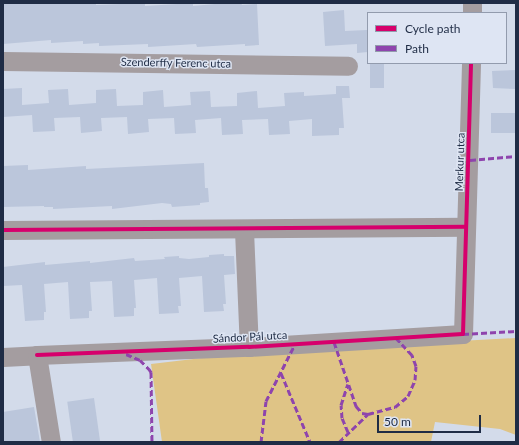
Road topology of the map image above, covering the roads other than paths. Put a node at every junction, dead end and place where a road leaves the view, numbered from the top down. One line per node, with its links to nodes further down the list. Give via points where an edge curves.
1 (3, 61): 3 (street, Szenderffy Ferenc utca)
2 (471, 64): 4 (street, Merkur utca)
3 (348, 66)
4 (466, 227): 6 (street); 7 (street, Merkur utca)
5 (3, 230): 6 (street)
6 (244, 230): 8 (street)
7 (463, 334): 8 (street, Sándor Pál utca)
8 (249, 347): 10 (street, Sándor Pál utca)
9 (3, 357): 10 (street, Sándor Pál utca)
10 (38, 363): 11 (street)
11 (51, 442)

